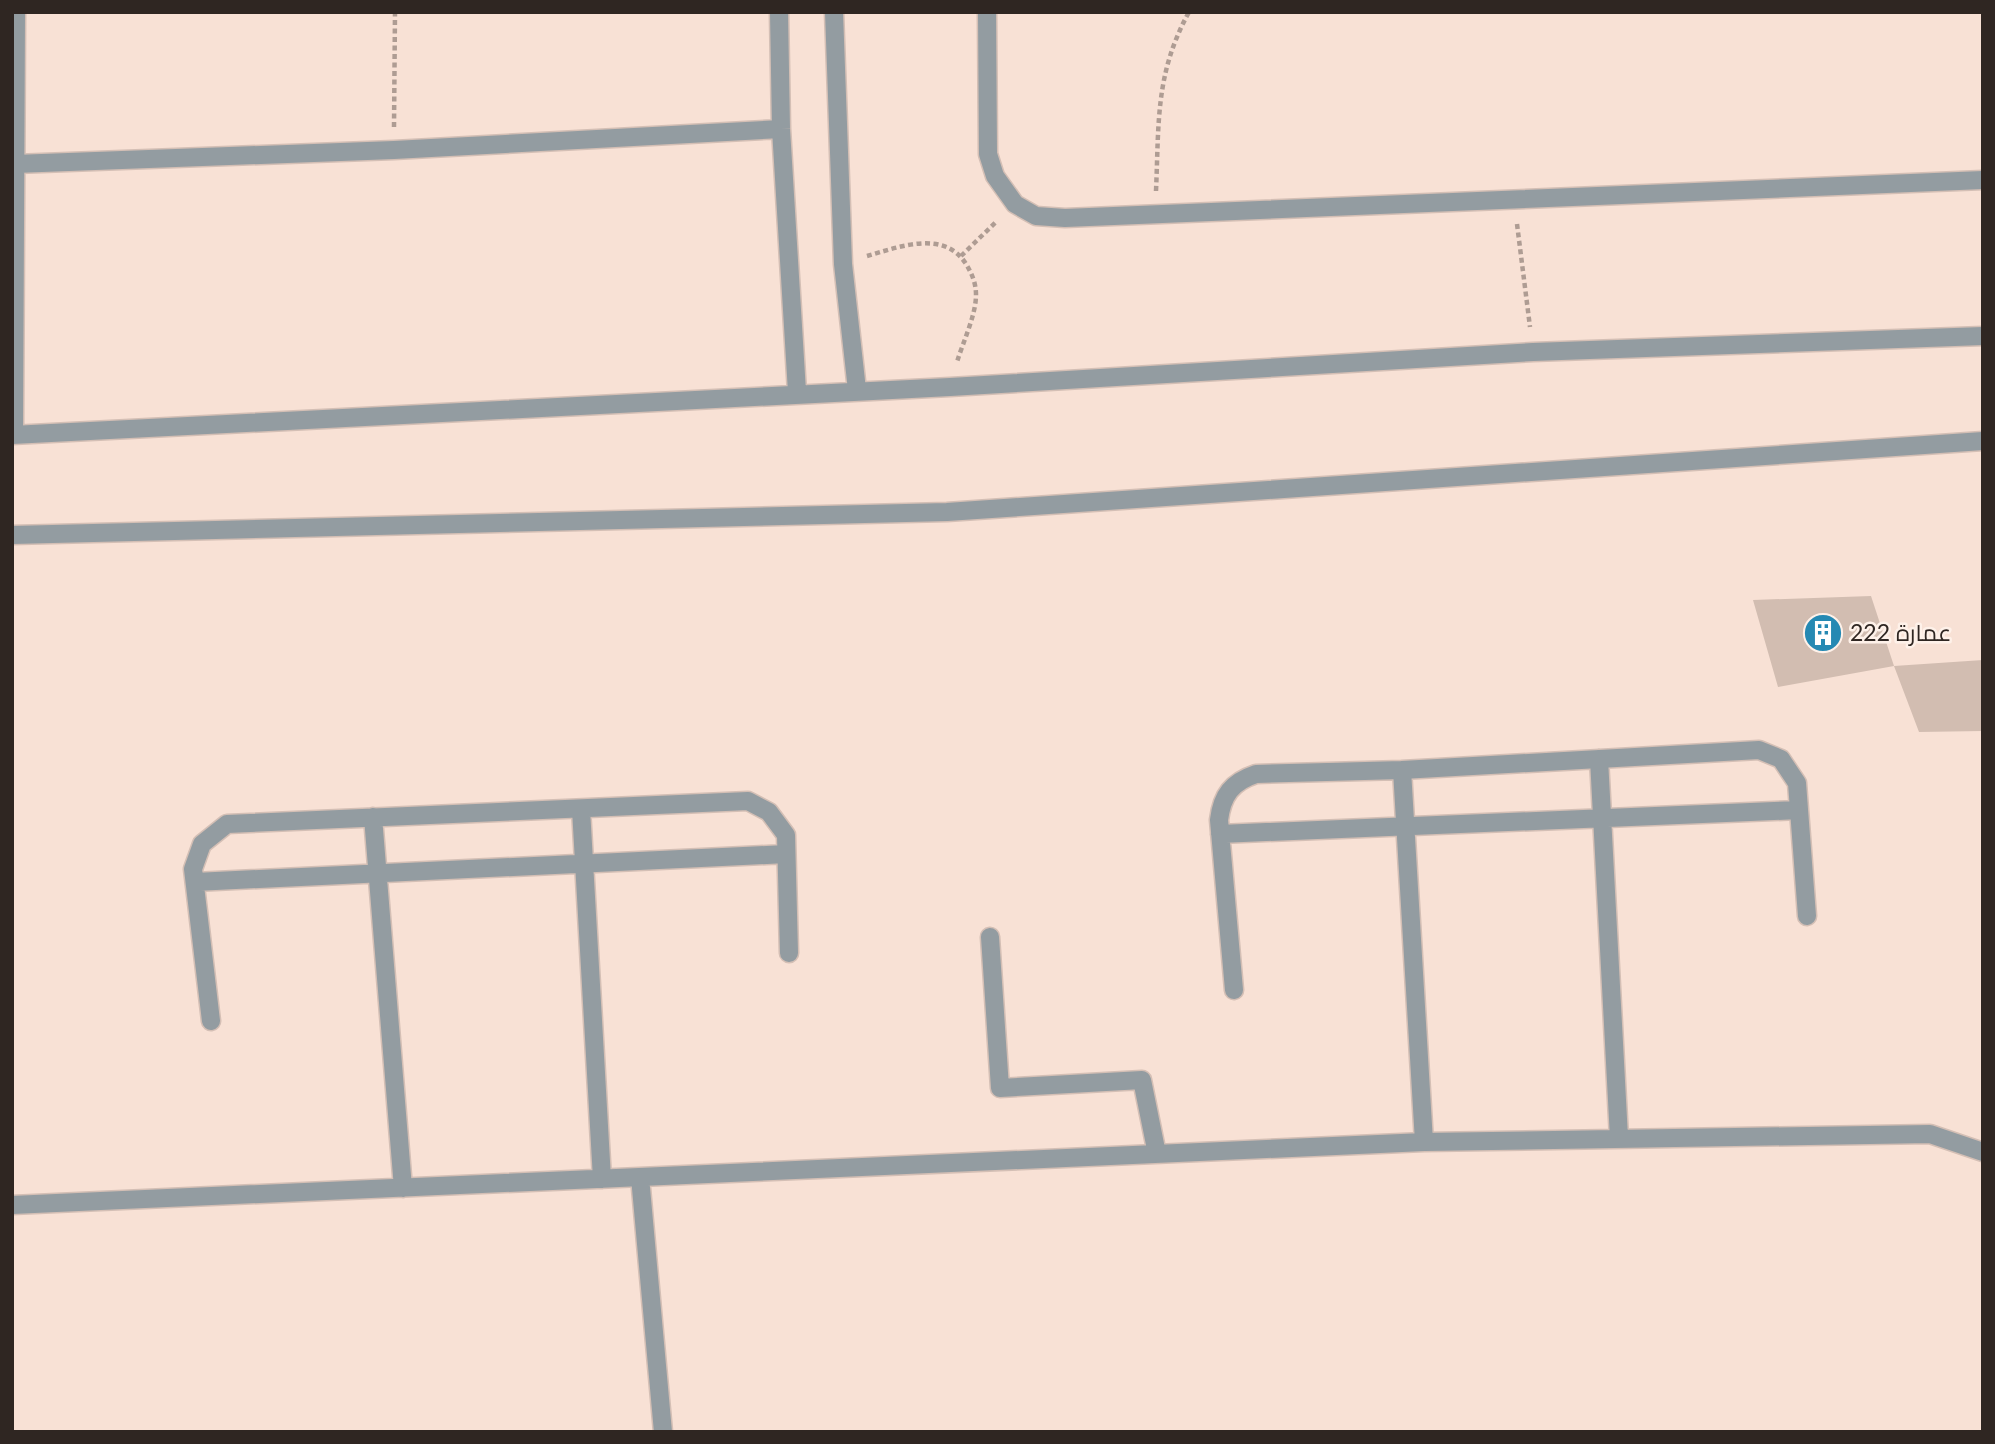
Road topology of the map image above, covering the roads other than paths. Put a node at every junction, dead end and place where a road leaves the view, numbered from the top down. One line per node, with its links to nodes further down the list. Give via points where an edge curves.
1 (16, 12): 6 (street)
2 (779, 12): 5 (street)
3 (834, 12): 9 (street, via 843,264)
4 (987, 12): 7 (street, via 988,154 995,176 1015,204 1036,216)
5 (781, 129): 6 (street); 10 (street)
6 (15, 164): 11 (street)
7 (1983, 180)
8 (1983, 336): 9 (street, via 1533,352)
9 (857, 390): 10 (street)
10 (797, 392): 11 (street)
11 (13, 435)
12 (1983, 441): 13 (street, via 947,512)
13 (12, 535)
14 (1599, 759): 15 (street); 17 (street, via 1759,750 1780,759 1794,775); 19 (street)
15 (1402, 770): 20 (street); 21 (street, via 1256,774 1241,779 1221,804)
16 (581, 809): 18 (street); 22 (street, via 748,801 778,820 786,835); 23 (street)
17 (1799, 810): 19 (street); 26 (street)
18 (373, 817): 24 (street); 25 (street, via 227,824 202,844 193,869)
19 (1602, 818): 20 (street); 31 (street)
20 (1405, 826): 21 (street); 32 (street)
21 (1220, 834): 29 (street)
22 (786, 854): 23 (street); 28 (street)
23 (584, 864): 24 (street); 36 (street)
24 (377, 874): 25 (street); 37 (street)
25 (195, 882): 30 (street)
26 (1807, 916)
27 (990, 937): 34 (street, via 1000,1088 1142,1080)
28 (789, 953)
29 (1234, 990)
30 (211, 1021)
31 (1619, 1138): 32 (street); 33 (street, via 1930,1134)
32 (1424, 1142): 34 (street)
33 (1983, 1152)
34 (1157, 1154): 35 (street)
35 (640, 1177): 36 (street); 39 (street)
36 (602, 1179): 37 (street)
37 (403, 1188): 38 (street)
38 (12, 1205)
39 (663, 1432)

